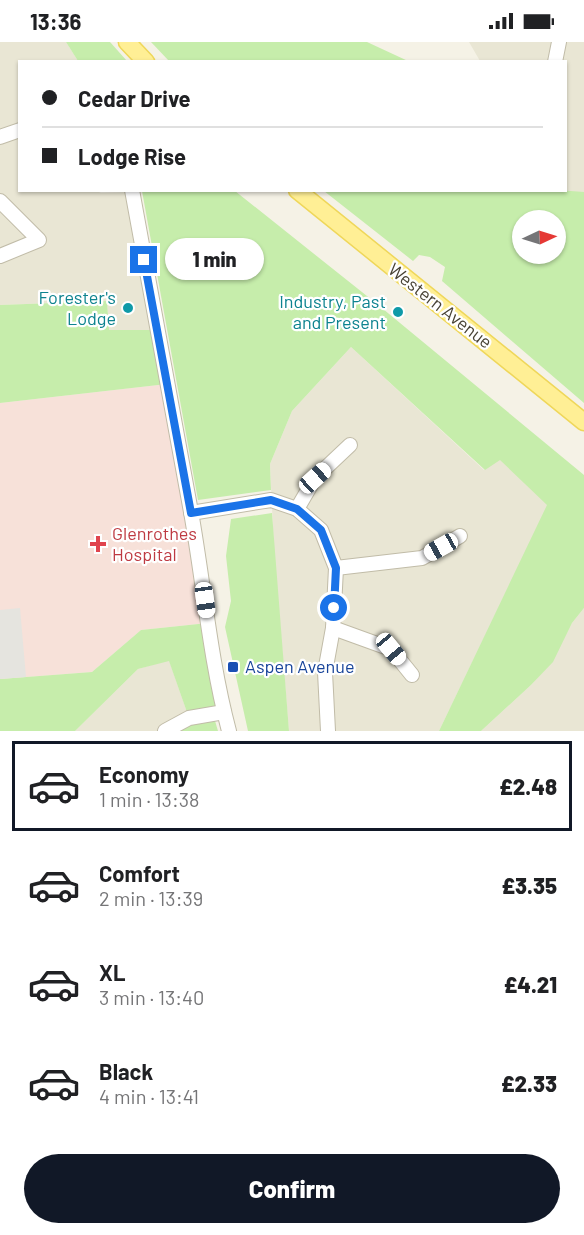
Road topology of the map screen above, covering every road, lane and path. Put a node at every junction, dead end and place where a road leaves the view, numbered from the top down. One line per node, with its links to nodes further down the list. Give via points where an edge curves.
1 (126, 42): 3 (main road)
2 (559, 42): 4 (street)
3 (144, 60)
4 (555, 60)
5 (18, 131): 6 (street)
6 (0, 137)
7 (132, 192): 14 (street)
8 (299, 192): 11 (main road, Western Avenue)
9 (0, 201): 10 (street, via 39,240)
10 (0, 256)
11 (584, 422)
12 (350, 445): 13 (street, via 315,478)
13 (297, 509): 14 (street, via 271,500); 16 (street, via 321,530)
14 (191, 513): 19 (street)
15 (460, 536): 16 (street, via 422,558)
16 (336, 568): 17 (street)
17 (333, 628): 18 (street, via 391,649); 22 (street, via 325,672)
18 (412, 675)
19 (224, 712): 20 (street, via 189,718); 21 (street)
20 (165, 731)
21 (229, 731)
22 (328, 731)

